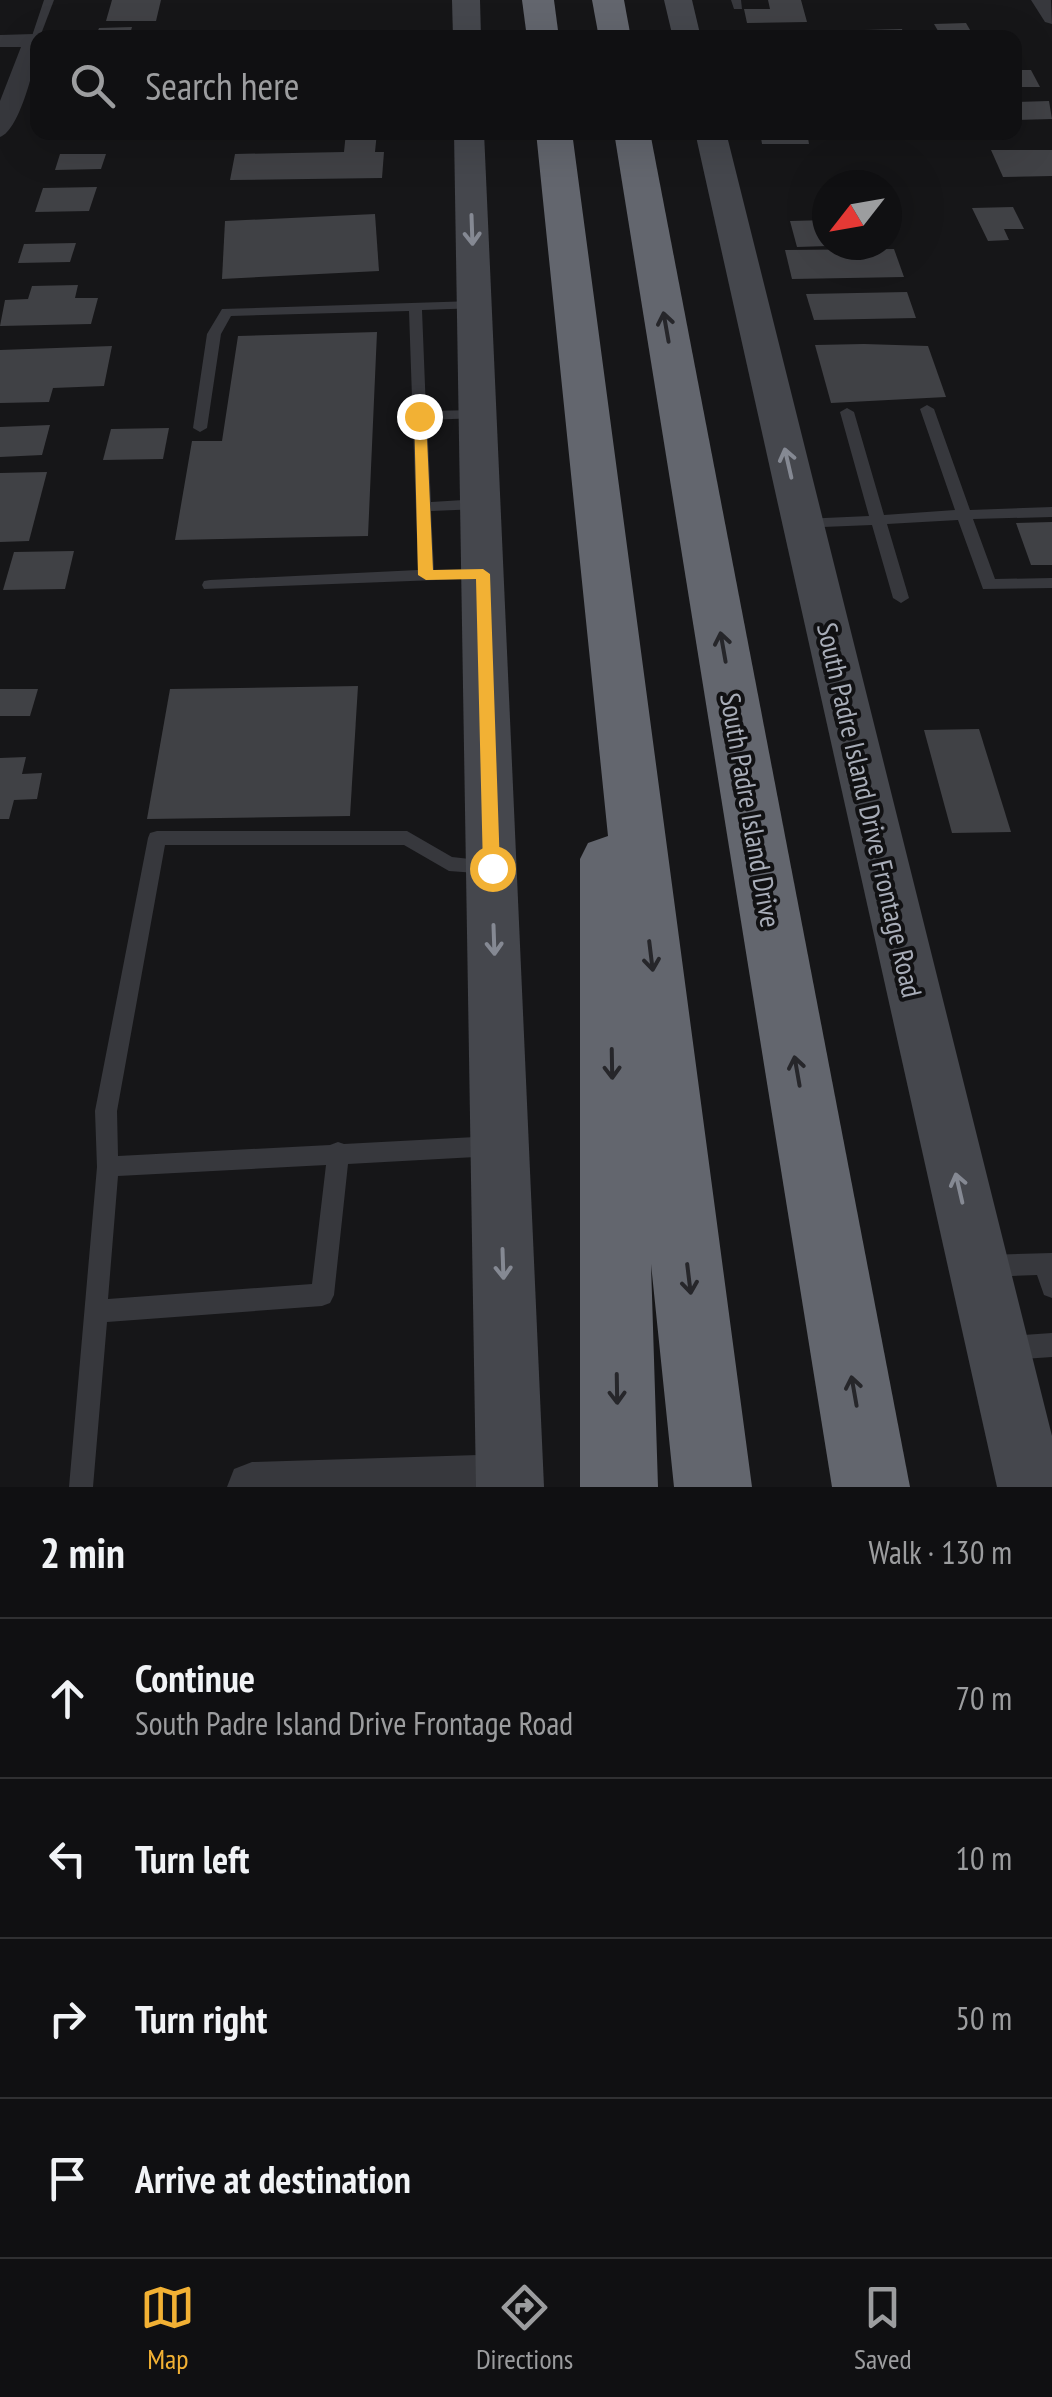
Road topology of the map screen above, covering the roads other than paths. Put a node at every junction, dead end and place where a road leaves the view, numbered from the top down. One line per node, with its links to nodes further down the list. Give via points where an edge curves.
1 (48, 0): 9 (lane)
2 (466, 0): 10 (main road)
3 (538, 0): 11 (highway)
4 (608, 0): 12 (highway)
5 (640, 0): 13 (highway)
6 (678, 0): 14 (main road)
7 (1041, 0): 8 (street)
8 (1052, 18)
9 (38, 30)
10 (466, 30)
11 (542, 30)
12 (614, 30)
13 (640, 30)
14 (686, 30)
15 (30, 40): 16 (street)
16 (0, 41)
17 (30, 51): 18 (street)
18 (0, 130)
19 (470, 140): 24 (main road, one-way to 24)
20 (555, 140): 36 (highway)
21 (633, 140): 57 (highway, South Padre Island Drive, one-way to 21)
22 (712, 140): 35 (main road, South Padre Island Drive Frontage Road, one-way to 22)
23 (414, 306): 24 (lane); 28 (lane); 29 (lane, via 226,312 214,334)
24 (474, 306): 27 (main road)
25 (927, 410): 33 (lane)
26 (847, 412): 34 (lane)
27 (478, 414): 28 (lane); 30 (main road)
28 (419, 416): 31 (lane)
29 (200, 428)
30 (480, 504): 31 (lane); 37 (main road)
31 (423, 507): 38 (lane)
32 (1052, 512): 33 (lane)
33 (966, 514): 34 (lane); 39 (lane, via 989,585)
34 (878, 521): 35 (lane); 41 (lane)
35 (802, 524): 46 (main road, South Padre Island Drive Frontage Road, one-way to 35)
36 (604, 546): 55 (highway, one-way to 55); 56 (highway, one-way to 56)
37 (483, 574): 38 (lane); 42 (main road)
38 (426, 575): 40 (lane)
39 (1052, 583)
40 (210, 584)
41 (901, 598)
42 (492, 868): 43 (main road, one-way to 43); 45 (lane, via 449,864 408,838 157,838 106,1111)
43 (500, 1146): 44 (lane); 52 (main road, one-way to 52)
44 (338, 1152): 45 (lane); 48 (lane, via 322,1295)
45 (108, 1167): 48 (lane)
46 (978, 1266): 47 (lane); 50 (main road, South Padre Island Drive Frontage Road)
47 (1050, 1272)
48 (97, 1311): 53 (lane)
49 (1052, 1345): 50 (lane)
50 (998, 1349): 51 (main road, South Padre Island Drive Frontage Road)
51 (1035, 1461)
52 (510, 1483): 54 (street)
53 (81, 1487)
54 (252, 1487)
55 (618, 1487)
56 (713, 1487)
57 (871, 1487)

